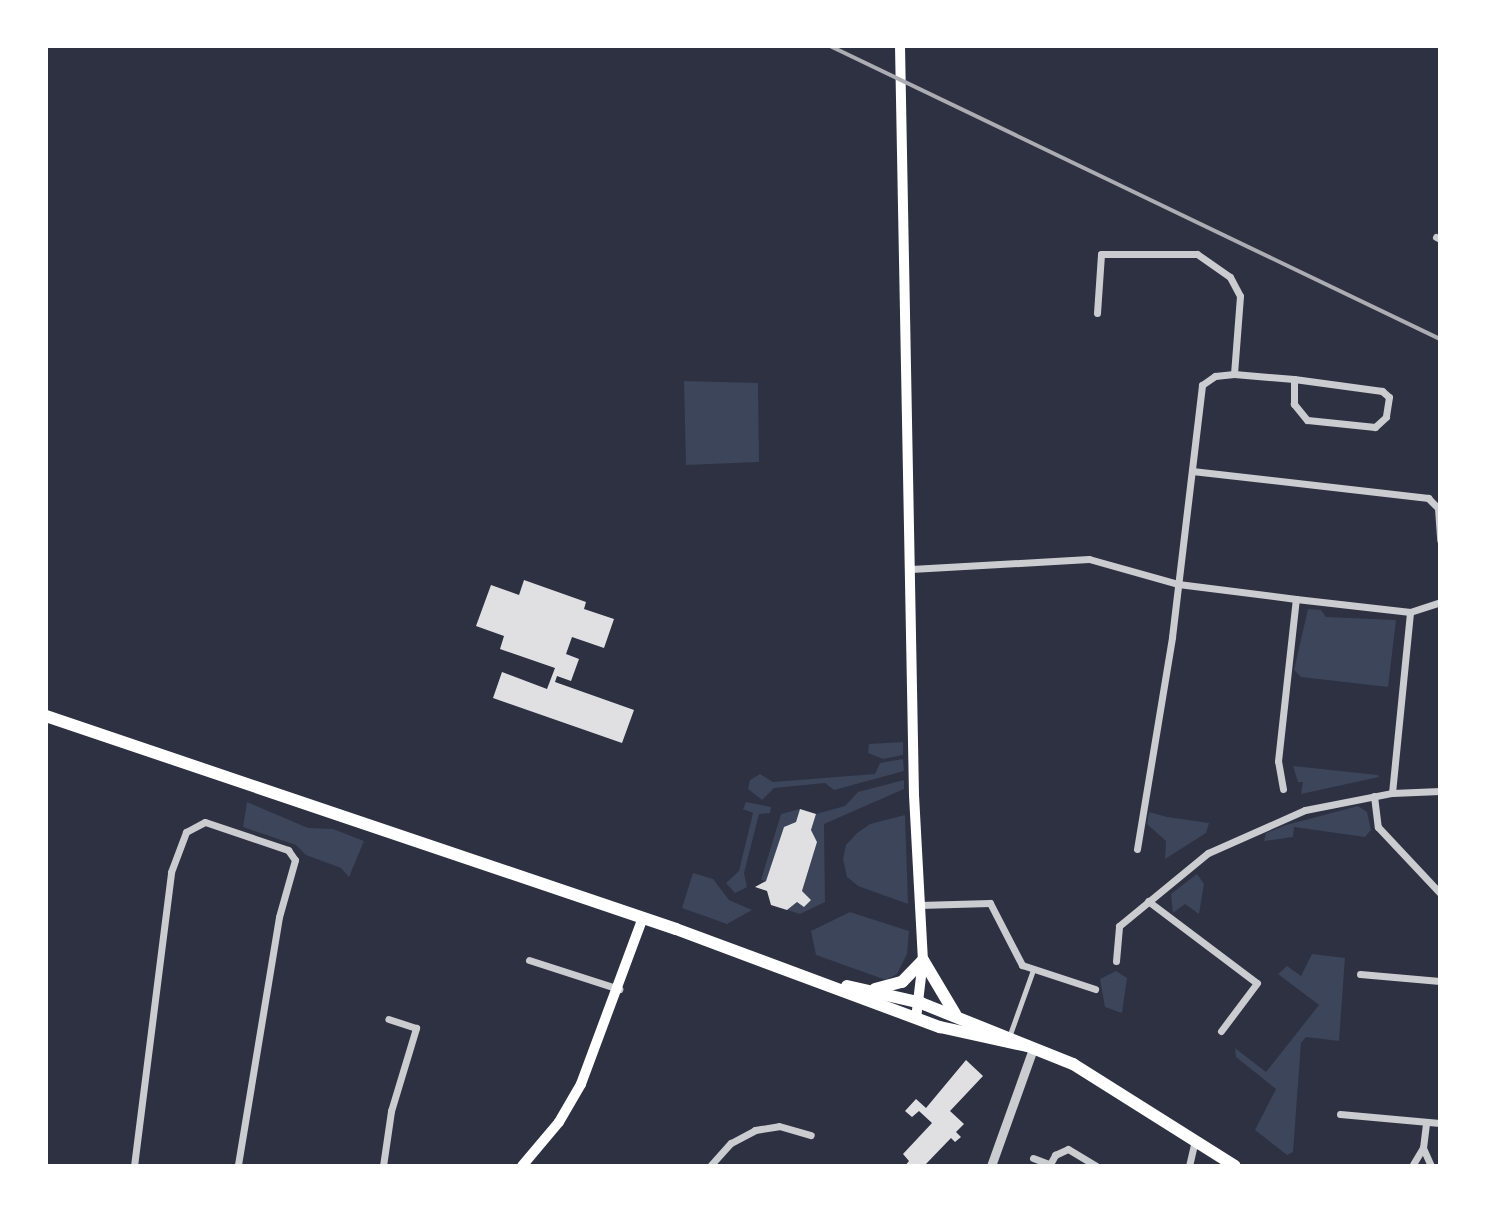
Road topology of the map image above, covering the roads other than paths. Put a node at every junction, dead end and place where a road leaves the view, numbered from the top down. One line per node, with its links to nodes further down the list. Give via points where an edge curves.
1 (900, 46): 7 (main road)
2 (1097, 313): 3 (street, via 1100,255 1197,254 1230,277 1240,296)
3 (1234, 374): 4 (street); 5 (street, via 1215,376 1202,385)
4 (1294, 379): 4 (street, via 1382,391 1389,397 1386,417 1375,427 1307,420 1294,404)
5 (1192, 471): 6 (street, via 1428,498 1438,508); 8 (street)
6 (1440, 540)
7 (911, 569): 8 (street, via 1089,559); 20 (main road)
8 (1178, 584): 9 (street); 17 (street)
9 (1296, 599): 11 (street); 13 (street, via 1278,761)
10 (1440, 602): 11 (street)
11 (1410, 612): 15 (street)
12 (46, 716): 21 (highway)
13 (1283, 789)
14 (1440, 791): 15 (street)
15 (1392, 793): 16 (street)
16 (1374, 796): 18 (street, via 1378,827); 19 (street, via 1272,821 1208,853)
17 (1137, 849)
18 (1440, 893)
19 (1148, 901): 24 (street, via 1119,926); 36 (street, via 1257,983)
20 (919, 905): 23 (main road); 25 (street, via 990,903 1013,955)
21 (643, 917): 29 (highway); 30 (main road)
22 (529, 960): 30 (street)
23 (923, 960): 31 (highway, via 902,982); 32 (main road); 33 (highway)
24 (1116, 961)
25 (1033, 970): 27 (street, via 1092,988); 37 (street)
26 (1360, 974): 28 (street)
27 (1092, 977)
28 (1440, 981)
29 (828, 983): 31 (highway); 35 (highway)
30 (619, 989): 50 (main road, via 581,1084 559,1122)
31 (872, 990): 32 (highway)
32 (921, 1003): 33 (highway); 35 (main road)
33 (956, 1016): 37 (highway)
34 (388, 1019): 49 (street, via 416,1028 391,1111)
35 (916, 1019): 38 (highway, via 980,1040)
36 (1221, 1031)
37 (1009, 1037): 38 (highway)
38 (1030, 1048): 43 (highway, via 1109,1082); 52 (street)
39 (1340, 1114): 40 (street)
40 (1426, 1122): 41 (street); 44 (street)
41 (1440, 1123)
42 (811, 1135): 51 (street, via 779,1126 755,1130 731,1143)
43 (1195, 1140): 54 (street); 55 (highway)
44 (1423, 1148): 56 (street); 57 (street)
45 (1033, 1158): 46 (street)
46 (1049, 1165): 53 (street, via 1068,1149)
47 (134, 1166): 48 (street, via 171,872 186,832 205,822 288,850 295,860 279,917)
48 (238, 1166)
49 (383, 1166)
50 (522, 1166)
51 (710, 1166)
52 (991, 1166)
53 (1096, 1166)
54 (1189, 1166)
55 (1235, 1166)
56 (1412, 1166)
57 (1431, 1166)

